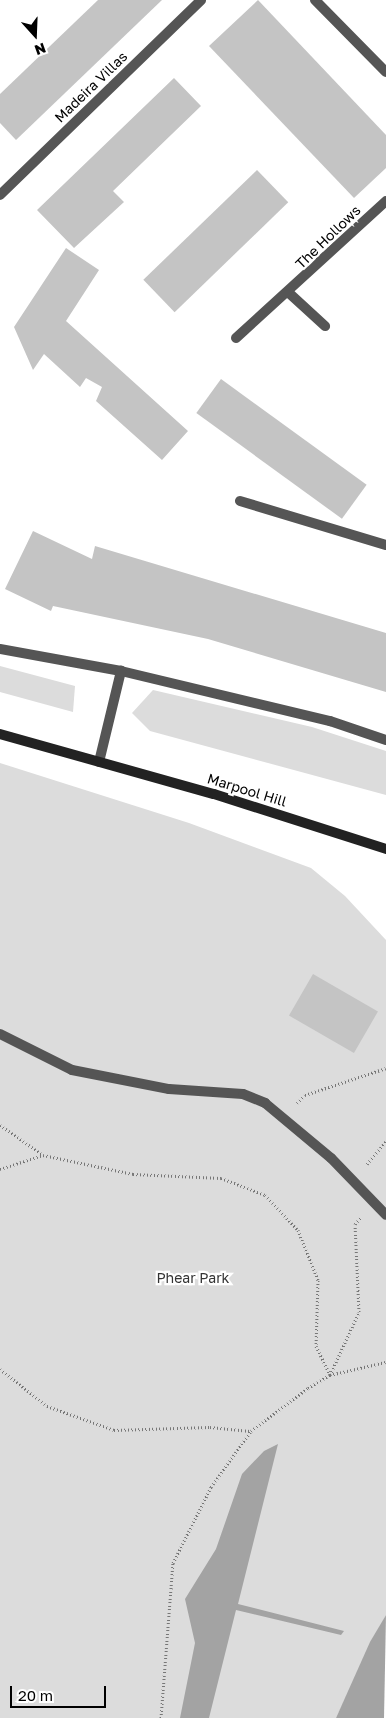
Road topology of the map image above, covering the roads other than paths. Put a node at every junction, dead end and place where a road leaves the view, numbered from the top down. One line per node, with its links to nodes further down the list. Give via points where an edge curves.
1 (201, 0): 4 (street, Madeira Villas)
2 (315, 0): 3 (street)
3 (386, 72)
4 (0, 195)
5 (386, 201): 6 (street, The Hollows)
6 (289, 292): 7 (street); 8 (street, The Hollows)
7 (325, 326)
8 (236, 338)
9 (240, 501): 10 (street)
10 (386, 545)
11 (0, 649): 12 (street)
12 (121, 671): 14 (street, via 330,721); 15 (street)
13 (0, 734): 15 (street, Marpool Hill)
14 (386, 740)
15 (99, 762): 16 (street, Marpool Hill)
16 (386, 849)
17 (0, 1034): 18 (street, via 72,1070 169,1089 243,1094 285,1116)
18 (386, 1215)

